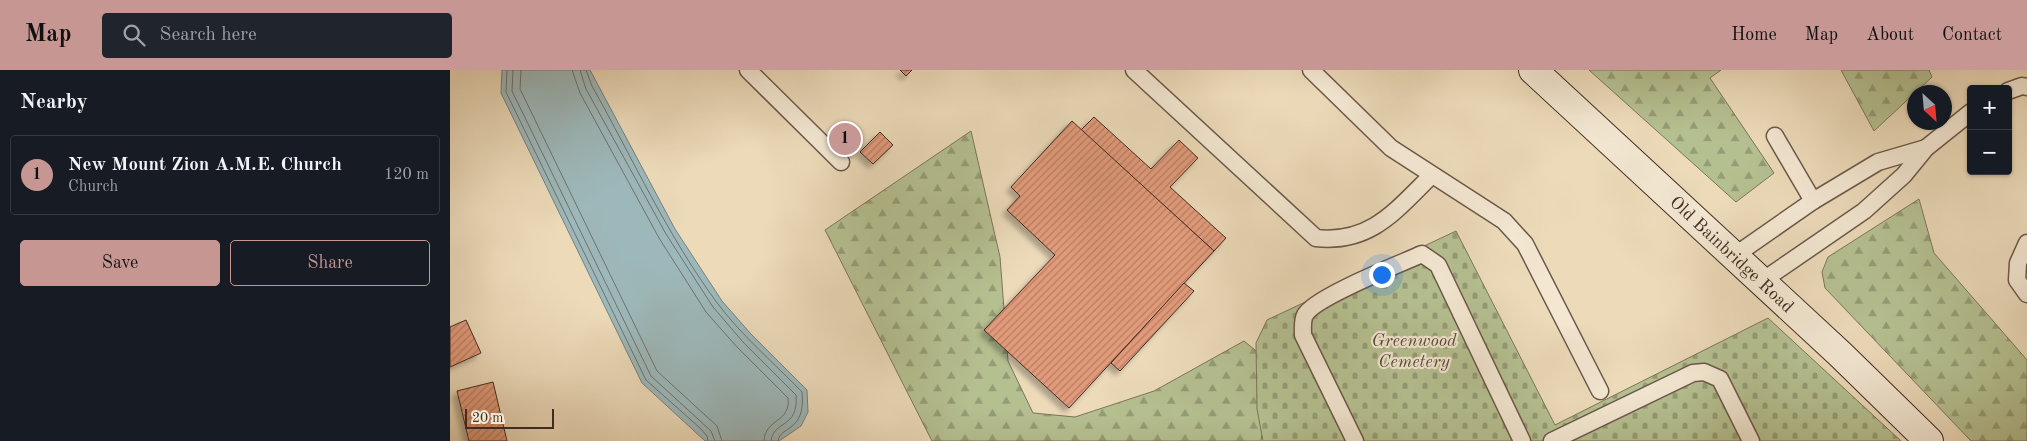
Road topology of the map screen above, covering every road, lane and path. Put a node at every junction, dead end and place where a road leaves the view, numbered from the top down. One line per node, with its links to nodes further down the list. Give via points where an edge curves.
1 (748, 70): 10 (lane)
2 (1134, 70): 11 (lane, via 1316,238 1338,241 1362,233 1390,216)
3 (1311, 70): 11 (lane, via 1391,148)
4 (1533, 70): 14 (main road, Old Bainbridge Road)
5 (2027, 87): 6 (lane)
6 (2012, 89)
7 (1967, 115): 9 (lane)
8 (1775, 136): 12 (lane)
9 (1926, 148): 12 (lane, via 1878,162); 15 (lane, via 1864,212)
10 (841, 162)
11 (1432, 174): 17 (lane, via 1504,222 1525,244)
12 (1813, 201): 14 (lane)
13 (2027, 242): 16 (lane, via 2018,263 2017,280)
14 (1734, 256): 15 (main road, Old Bainbridge Road)
15 (1762, 281): 22 (main road, Old Bainbridge Road)
16 (2027, 294)
17 (1600, 391)
18 (1355, 441): 19 (lane, via 1303,335 1305,315 1319,302 1422,254 1438,265)
19 (1522, 441)
20 (1552, 441): 21 (lane, via 1693,372 1704,372 1720,379)
21 (1751, 441)
22 (1930, 441)

